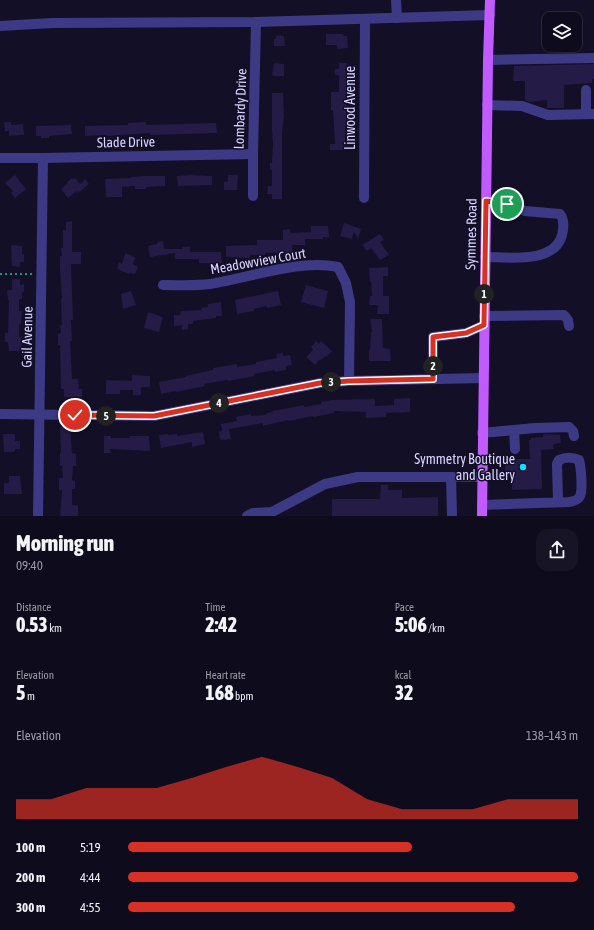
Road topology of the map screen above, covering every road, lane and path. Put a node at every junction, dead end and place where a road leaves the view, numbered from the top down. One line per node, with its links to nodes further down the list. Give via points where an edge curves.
1 (396, 0): 4 (street)
2 (490, 0): 3 (main road, Symmes Road)
3 (490, 15): 4 (street); 9 (main road, Symmes Road)
4 (397, 18): 5 (street)
5 (365, 19): 6 (street); 17 (street, Linwood Avenue)
6 (256, 22): 7 (street, via 52,23); 13 (street, Lombardy Drive)
7 (0, 26)
8 (594, 58): 9 (street)
9 (488, 60): 11 (main road, Symmes Road)
10 (586, 90): 12 (street)
11 (487, 105): 12 (street, via 522,106 548,115); 18 (main road, Symmes Road)
12 (590, 114)
13 (252, 154): 15 (street, Slade Drive); 16 (street, Lombardy Drive)
14 (0, 158): 15 (street, Slade Drive)
15 (43, 158): 21 (street, Gail Avenue)
16 (253, 196)
17 (364, 198)
18 (486, 201): 19 (main road, Symmes Road); 19 (street, via 514,206 525,211 560,214 563,223 562,238 548,253 538,256)
19 (485, 257): 23 (main road, Symmes Road)
20 (0, 274): 21 (path)
21 (41, 274): 29 (street, Gail Avenue)
22 (163, 285): 27 (street, Meadowview Court, via 208,284 309,264 338,267 346,283 350,302)
23 (484, 321): 24 (street, via 564,315); 25 (main road, Symmes Road); 26 (street, via 466,333 433,337)
24 (569, 326)
25 (483, 378): 26 (street); 31 (main road, Symmes Road)
26 (433, 379): 27 (street)
27 (349, 381): 29 (street, via 320,383 154,416)
28 (0, 414): 29 (street)
29 (40, 414): 38 (street, Gail Avenue)
30 (514, 430): 31 (street); 32 (street, via 569,427); 33 (street)
31 (482, 433): 35 (main road, Symmes Road)
32 (574, 436)
33 (515, 449)
34 (451, 477): 35 (street); 39 (street, via 358,477 324,484 272,512); 40 (street)
35 (482, 477): 37 (main road, Symmes Road)
36 (558, 502): 37 (street)
37 (482, 505): 41 (main road, Symmes Road)
38 (38, 516)
39 (246, 516)
40 (452, 516)
41 (482, 516)

